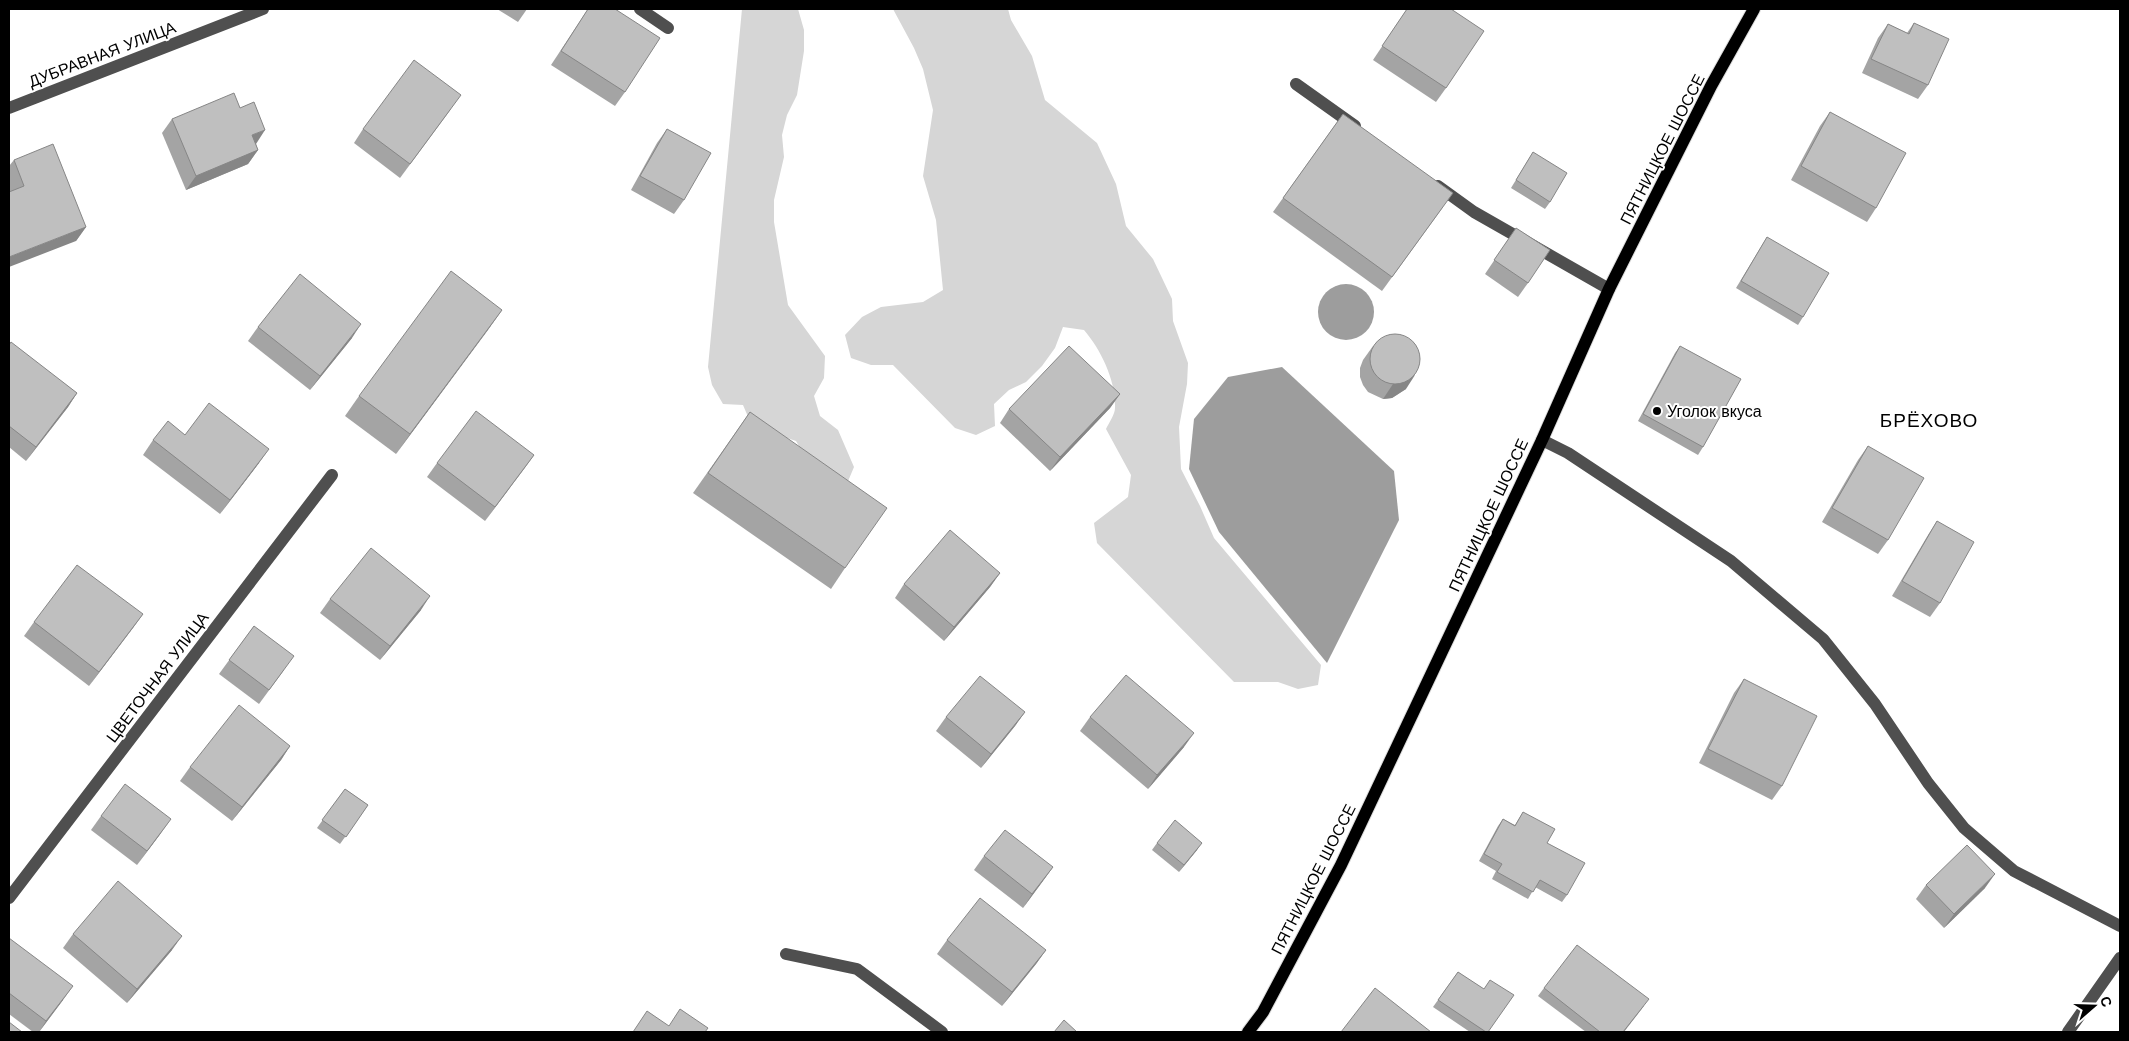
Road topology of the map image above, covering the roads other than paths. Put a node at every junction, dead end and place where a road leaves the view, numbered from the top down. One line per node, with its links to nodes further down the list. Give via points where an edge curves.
1 (263, 9): 6 (street, ДУБРАВНАЯ УЛИЦА)
2 (640, 9): 4 (street)
3 (1754, 9): 9 (main road, ПЯТНИЦКОЕ ШОССЕ, via 1711,86)
4 (668, 28)
5 (1296, 84): 7 (street)
6 (9, 108)
7 (1369, 136)
8 (1426, 177): 9 (street, via 1474,212)
9 (1609, 289): 10 (main road, ПЯТНИЦКОЕ ШОССЕ)
10 (1542, 440): 13 (street, via 1568,453 1738,567 1823,638 1964,828 2014,871); 17 (main road, ПЯТНИЦКОЕ ШОССЕ, via 1340,865 1263,1012)
11 (332, 475): 12 (street, ЦВЕТОЧНАЯ УЛИЦА)
12 (9, 898)
13 (2120, 926)
14 (786, 954): 16 (street, via 857,969)
15 (2120, 958): 18 (street)
16 (942, 1032)
17 (1248, 1032)
18 (2068, 1032)

